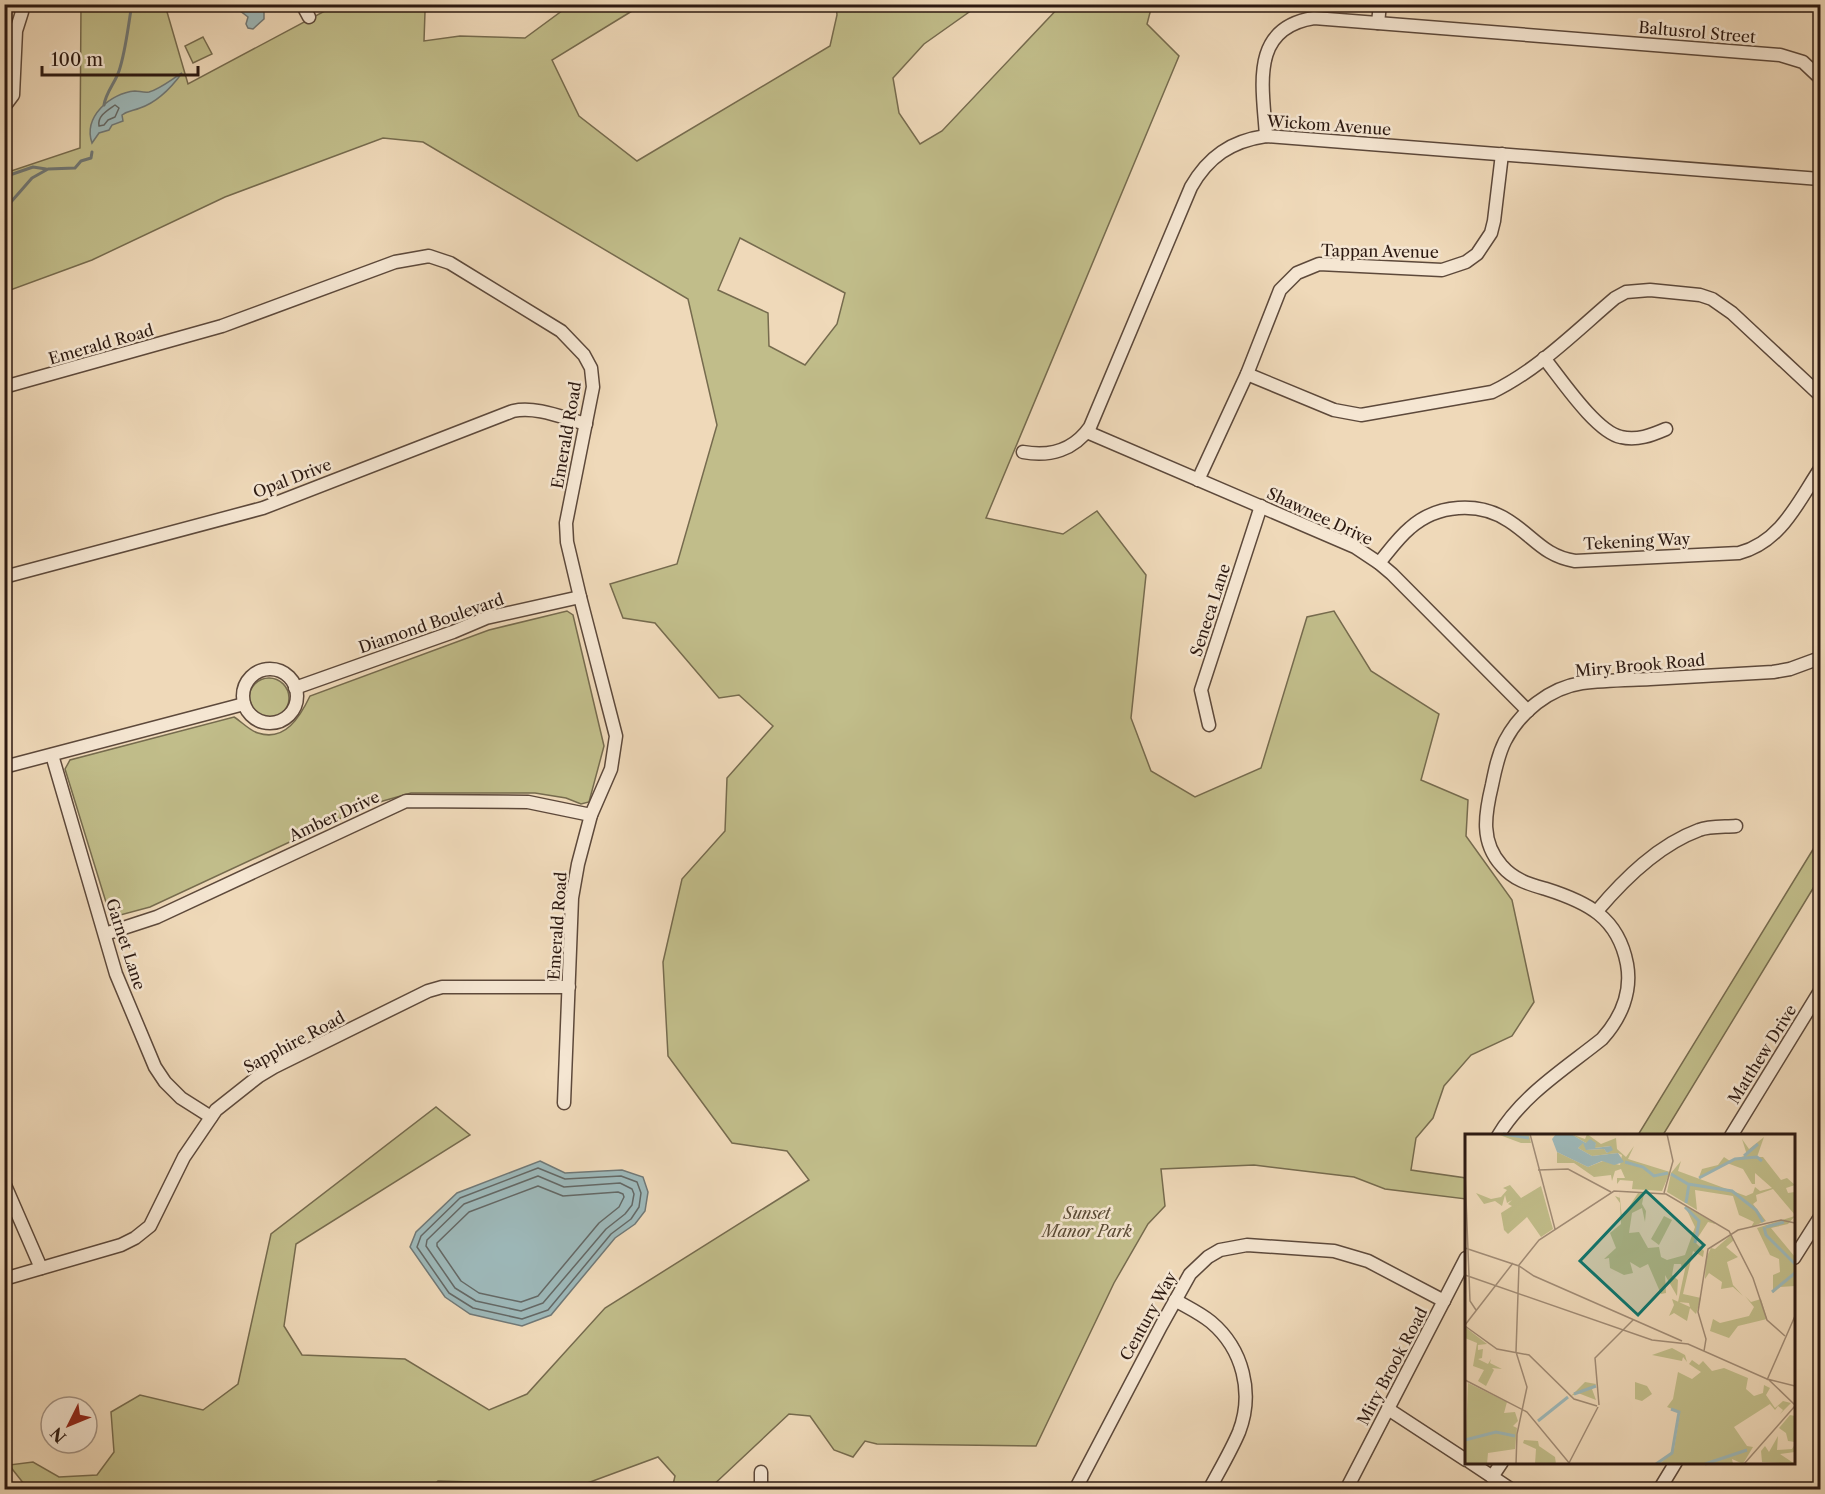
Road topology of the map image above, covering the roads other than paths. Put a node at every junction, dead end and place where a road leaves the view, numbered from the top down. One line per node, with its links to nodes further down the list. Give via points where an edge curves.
1 (22, 4): 7 (street, via 16,31 13,95)
2 (302, 4): 4 (street)
3 (1380, 4): 5 (street)
4 (309, 17)
5 (1378, 23): 6 (street, Baltusrol Street, via 1780,55 1803,62); 8 (street, Baltusrol Street, via 1314,18 1282,31 1263,63)
6 (1821, 78)
7 (4, 107)
8 (1266, 136): 9 (street, Wickom Avenue); 17 (street, Wickom Avenue, via 1228,147 1198,174)
9 (1502, 154): 10 (street, Wickom Avenue); 12 (street, Tappan Avenue, via 1494,221 1477,254 1442,270 1330,264 1302,270 1280,290)
10 (1820, 179)
11 (1544, 358): 12 (street, via 1492,392 1361,415 1334,410); 14 (street, via 1626,292 1700,295 1732,313); 16 (street, via 1596,422 1612,435 1635,438)
12 (1247, 374): 20 (street, Tappan Avenue)
13 (4, 387): 15 (street, Emerald Road, via 222,326 394,261 429,256 450,263 573,342 591,368 593,387)
14 (1821, 395)
15 (586, 424): 23 (street, Opal Drive, via 538,411 513,411 262,508); 24 (street, Emerald Road, via 566,523)
16 (1666, 429)
17 (1087, 432): 18 (street, via 1055,452); 20 (street, Shawnee Drive)
18 (1023, 452)
19 (1821, 469): 22 (street, Tekening Way, via 1777,532 1739,553 1575,561 1552,554 1496,514 1466,508 1450,509 1421,520)
20 (1198, 480): 21 (street, Shawnee Drive)
21 (1261, 506): 22 (street, Shawnee Drive, via 1355,547); 29 (street, Seneca Lane, via 1201,690)
22 (1379, 563): 28 (street, Shawnee Drive)
23 (4, 578)
24 (579, 597): 26 (street, Diamond Boulevard, via 486,618); 32 (street, Emerald Road, via 616,736 611,769)
25 (1821, 658): 28 (street, Miry Brook Road, via 1773,672 1581,683 1551,694)
26 (295, 688): 27 (street, via 282,672 261,670 246,684); 27 (street, via 293,709 279,722 262,722 248,713)
27 (244, 704): 30 (street)
28 (1528, 711): 34 (street, Miry Brook Road, via 1513,728 1498,759 1485,815 1488,843 1512,876)
29 (1209, 725)
30 (52, 755): 31 (street); 35 (street, Garnet Lane)
31 (4, 767)
32 (591, 815): 35 (street, Amber Drive, via 528,802 406,801 157,917); 36 (street, Emerald Road, via 572,898)
33 (1736, 826): 34 (street, via 1700,830 1678,841 1635,871)
34 (1597, 911): 40 (street, Miry Brook Road, via 1613,928 1625,954 1628,984 1620,1014 1602,1039 1524,1102)
35 (105, 934): 39 (street, Garnet Lane, via 116,974 155,1067 181,1098)
36 (569, 987): 38 (street, Emerald Road); 39 (street, Sapphire Road, via 442,987 428,991 274,1067)
37 (1821, 991): 41 (street, Matthew Drive)
38 (564, 1103)
39 (211, 1117): 46 (street, Sapphire Road, via 184,1157 150,1226 120,1245)
40 (1499, 1134)
41 (1732, 1134)
42 (4, 1183): 46 (street)
43 (1821, 1217): 44 (street)
44 (1795, 1256)
45 (1465, 1262): 49 (street, Miry Brook Road)
46 (41, 1268): 47 (street, Sapphire Road)
47 (4, 1279)
48 (1175, 1300): 49 (street, Century Way, via 1190,1274 1208,1257 1247,1245 1353,1255); 58 (street, Century Way); 59 (street, via 1220,1330 1238,1357 1246,1387 1239,1433)
49 (1444, 1301): 50 (street, Miry Brook Road)
50 (1388, 1408): 51 (street); 60 (street, Miry Brook Road)
51 (1465, 1459)
52 (1473, 1464): 56 (street)
53 (1501, 1464): 56 (street)
54 (1675, 1464): 62 (street)
55 (761, 1472): 57 (street)
56 (1492, 1477): 61 (street)
57 (761, 1490)
58 (1075, 1490)
59 (1209, 1490)
60 (1346, 1490)
61 (1512, 1490)
62 (1659, 1490)

